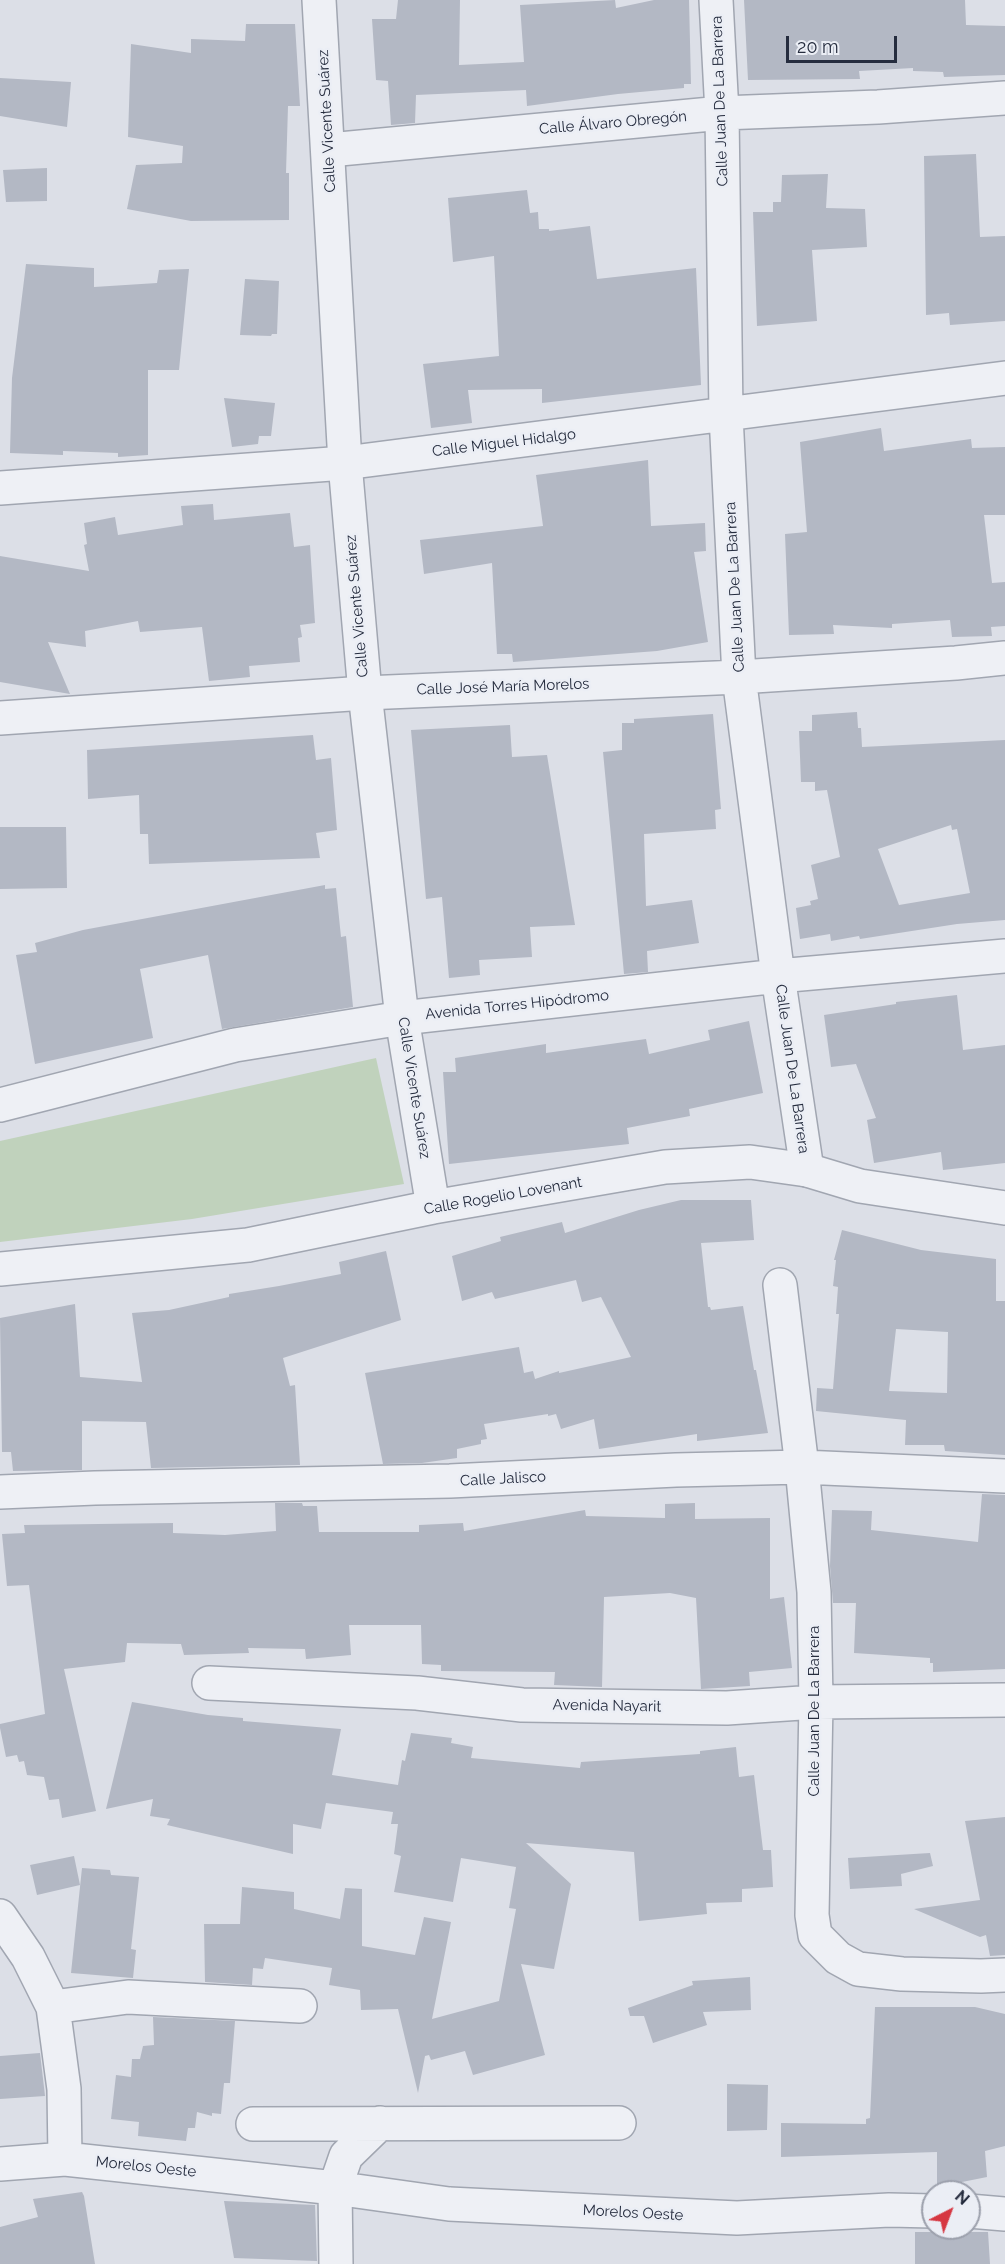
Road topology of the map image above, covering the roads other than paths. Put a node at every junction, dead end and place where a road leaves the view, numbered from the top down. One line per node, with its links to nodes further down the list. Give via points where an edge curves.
1 (319, 0): 5 (street, Calle Vicente Suárez)
2 (716, 0): 4 (street, Calle Juan De La Barrera)
3 (1005, 98): 4 (street, Calle Álvaro Obregón)
4 (722, 113): 5 (street, Calle Álvaro Obregón); 7 (street, Calle Juan De La Barrera)
5 (329, 150): 8 (street, Calle Vicente Suárez)
6 (1005, 378): 7 (street, Calle Miguel Hidalgo)
7 (726, 415): 8 (street, Calle Miguel Hidalgo); 11 (street, Calle Juan De La Barrera)
8 (345, 463): 9 (street, Calle Miguel Hidalgo); 12 (street, Calle Vicente Suárez)
9 (0, 489)
10 (1005, 658): 11 (street, Calle José María Morelos)
11 (739, 677): 12 (street, Calle José María Morelos); 15 (street, Calle Juan De La Barrera)
12 (365, 693): 13 (street, Calle José María Morelos); 16 (street, Calle Vicente Suárez)
13 (0, 718)
14 (1005, 956): 15 (street, Avenida Torres Hipódromo)
15 (778, 976): 16 (street, Avenida Torres Hipódromo); 18 (street, Calle Juan De La Barrera)
16 (402, 1018): 17 (street, Avenida Torres Hipódromo, via 235,1045); 19 (street, Calle Vicente Suárez)
17 (0, 1105)
18 (807, 1170): 19 (street, Calle Rogelio Lovenant, via 750,1162 665,1167); 20 (street, Calle Rogelio Lovenant, via 860,1186)
19 (434, 1207): 21 (street, Calle Rogelio Lovenant, via 248,1245)
20 (1005, 1208)
21 (0, 1269)
22 (780, 1285): 23 (street, Calle Juan De La Barrera)
23 (802, 1467): 24 (street, Calle Jalisco); 25 (street, Calle Jalisco, via 450,1481); 28 (street, Calle Juan De La Barrera, via 814,1592)
24 (1005, 1476)
25 (0, 1492)
26 (209, 1683): 28 (street, Avenida Nayarit, via 417,1693 522,1705 727,1708)
27 (1005, 1700): 28 (street, Avenida Nayarit)
28 (816, 1702): 30 (street, Calle Juan De La Barrera, via 812,1915 815,1935 838,1958 858,1969 902,1974)
29 (0, 1916): 32 (street, via 28,1957)
30 (1005, 1975)
31 (300, 2006): 32 (street, via 128,1996)
32 (53, 2007): 36 (street, via 64,2089)
33 (380, 2123): 34 (street); 35 (street); 38 (street, via 346,2156)
34 (619, 2123)
35 (253, 2124)
36 (65, 2158): 37 (street, Morelos Oeste); 38 (street, Morelos Oeste)
37 (0, 2164)
38 (335, 2188): 39 (street, Morelos Oeste, via 449,2204 737,2218); 42 (street)
39 (921, 2211)
40 (981, 2212): 41 (street)
41 (1005, 2214)
42 (336, 2264)

